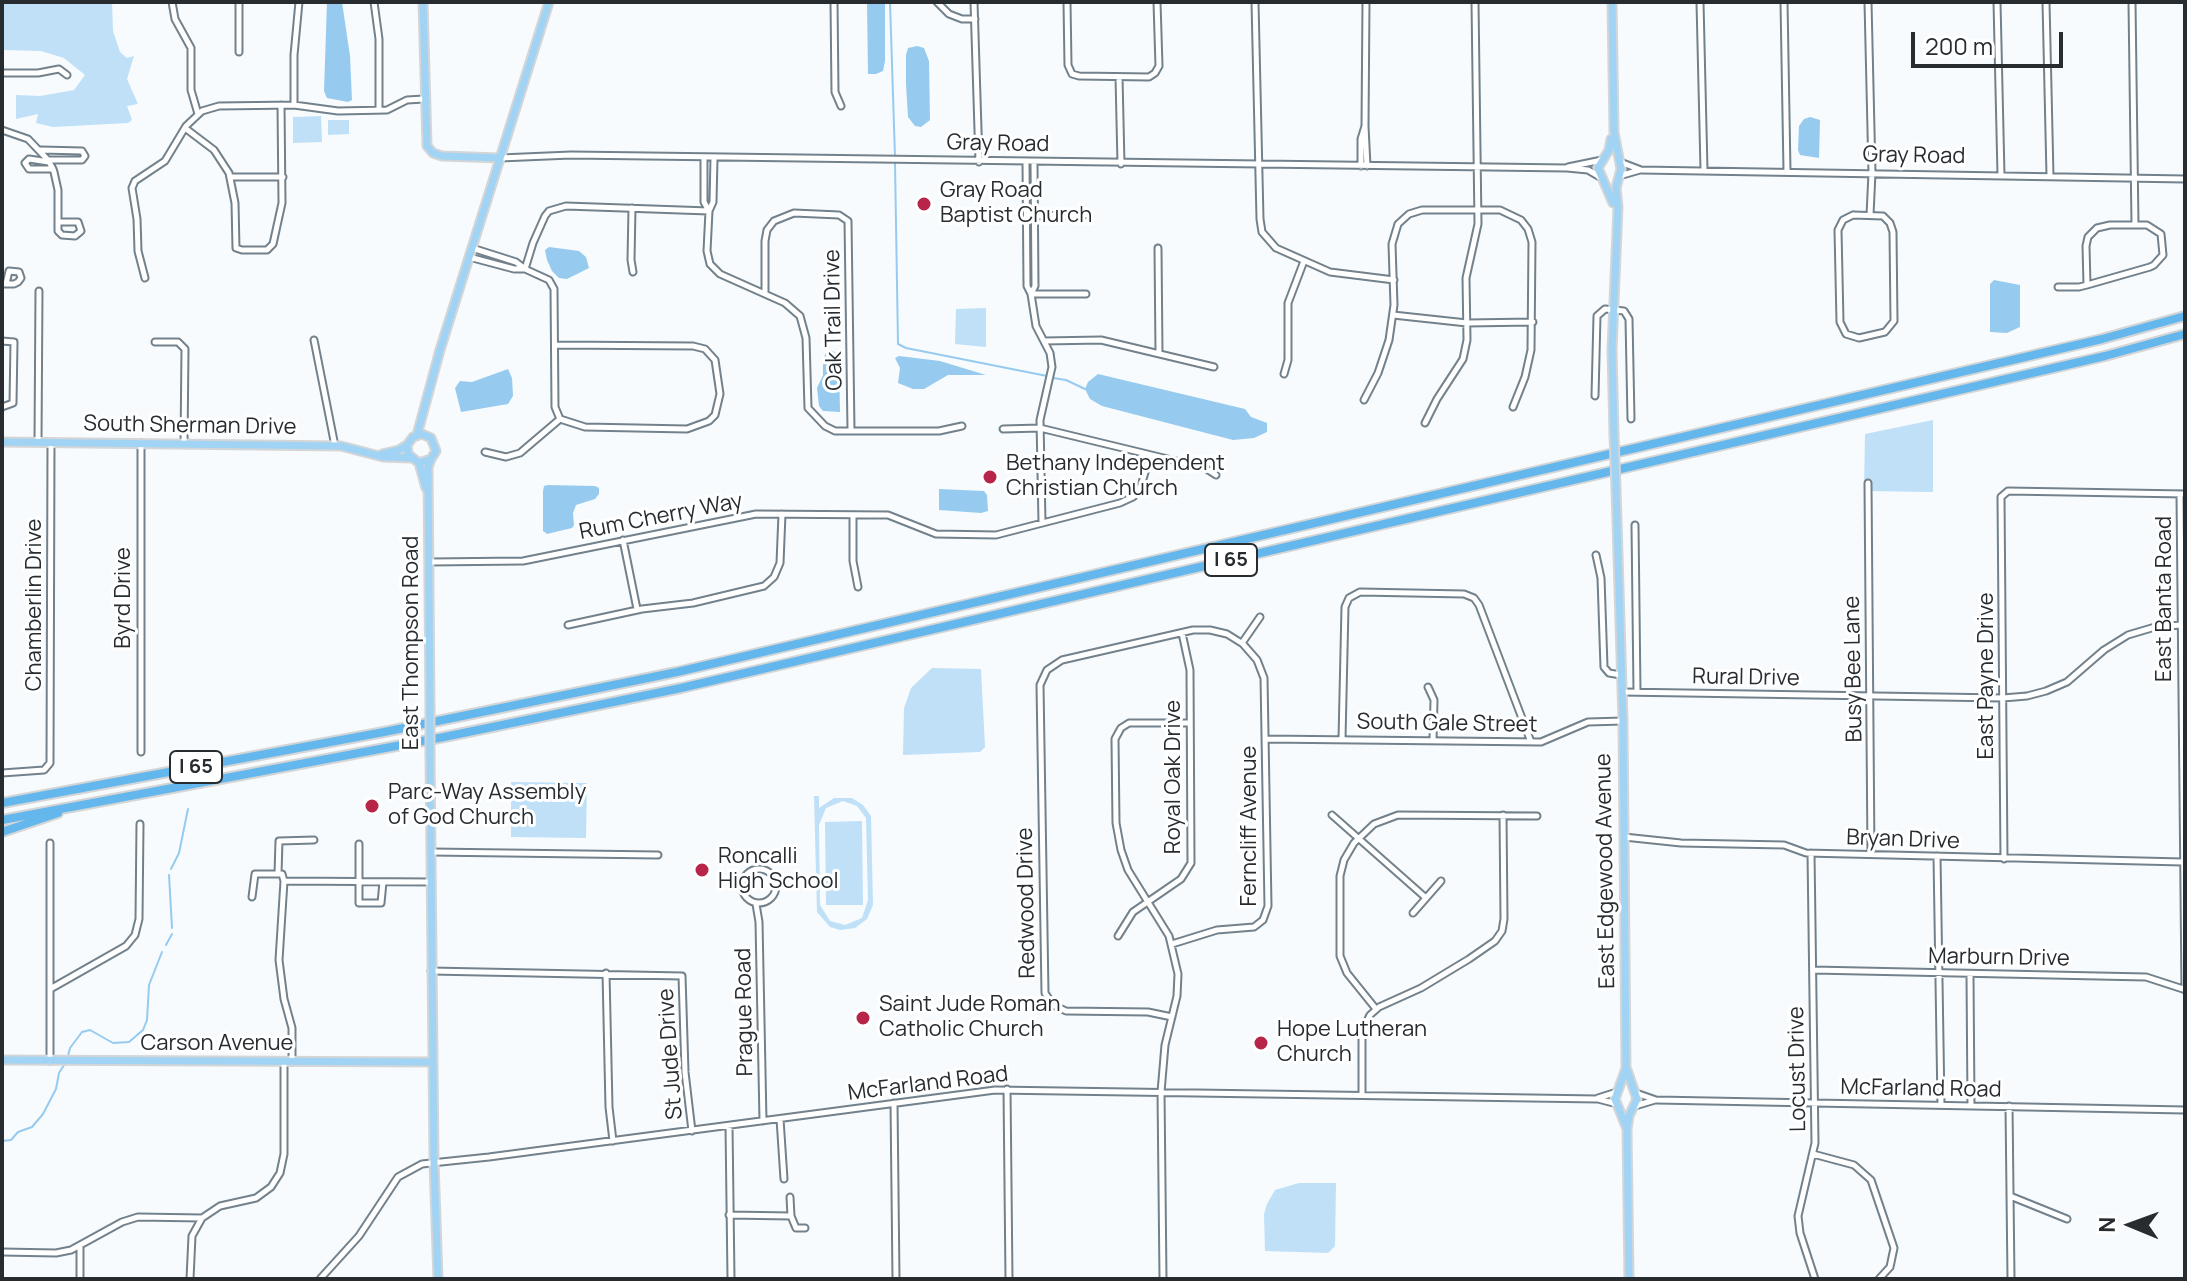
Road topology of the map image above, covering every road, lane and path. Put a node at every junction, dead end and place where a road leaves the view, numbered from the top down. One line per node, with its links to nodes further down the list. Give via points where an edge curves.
1 (172, 2): 32 (street, via 191,48 191,90)
2 (239, 2): 23 (street)
3 (299, 2): 29 (street)
4 (374, 2): 31 (street)
5 (423, 2): 27 (main road)
6 (549, 2): 37 (main road)
7 (834, 2): 30 (street, via 835,92)
8 (937, 2): 22 (street, via 949,14)
9 (974, 2): 22 (street)
10 (1067, 2): 26 (street, via 1072,73)
11 (1157, 2): 26 (street, via 1159,66 1149,77)
12 (1255, 2): 47 (street)
13 (1366, 2): 48 (street)
14 (1475, 2): 49 (street)
15 (1612, 2): 35 (main road)
16 (1700, 2): 53 (street)
17 (1784, 2): 54 (street)
18 (1868, 2): 55 (street)
19 (1997, 2): 56 (street)
20 (2046, 2): 58 (street)
21 (2132, 2): 62 (street)
22 (975, 19): 42 (street)
23 (239, 52)
24 (2, 73): 25 (street, via 59,69)
25 (67, 75)
26 (1119, 77): 46 (street)
27 (424, 99): 31 (street); 37 (main road, Gray Road, via 430,151)
28 (281, 105): 29 (street); 32 (street, via 219,106); 60 (street)
29 (294, 105): 31 (street)
30 (841, 106)
31 (379, 110)
32 (198, 114): 33 (street)
33 (185, 128): 59 (street, via 216,151); 79 (street, via 164,163 132,188)
34 (2, 130): 36 (street)
35 (1614, 132): 41 (main road); 43 (main road)
36 (41, 150): 40 (street); 40 (street, via 85,154 82,160)
37 (500, 158): 38 (street, Gray Road); 75 (main road)
38 (704, 158): 39 (street, Gray Road); 65 (street, via 704,202)
39 (714, 158): 42 (street, Gray Road); 65 (street)
40 (48, 160): 51 (street); 51 (street, via 29,159 25,166)
41 (1602, 160): 43 (main road, via 1613,157); 50 (street, Gray Road); 61 (main road)
42 (979, 162): 44 (street, Gray Road)
43 (1619, 162): 52 (street, Gray Road); 57 (main road)
44 (1026, 163): 45 (street, Gray Road); 70 (street)
45 (1034, 163): 46 (street, Gray Road); 71 (street)
46 (1121, 164): 47 (street, Gray Road)
47 (1258, 165): 48 (street, Gray Road); 76 (street, via 1262,232 1276,248)
48 (1364, 166): 49 (street, Gray Road)
49 (1479, 167): 50 (street, Gray Road); 66 (street)
50 (1567, 168): 61 (street, Gray Road)
51 (53, 169): 72 (street)
52 (1641, 170): 53 (street, Gray Road); 57 (street, Gray Road)
53 (1704, 170): 54 (street, Gray Road)
54 (1787, 171): 55 (street, Gray Road)
55 (1872, 173): 56 (street, Gray Road); 69 (street)
56 (2001, 175): 58 (street, Gray Road)
57 (1619, 176): 61 (main road); 67 (main road, East Edgewood Avenue)
58 (2050, 176): 62 (street, Gray Road)
59 (231, 177): 60 (street); 60 (street, via 235,247 242,250 270,249 281,214)
60 (283, 177)
61 (1601, 177): 67 (main road, East Edgewood Avenue)
62 (2136, 178): 63 (street, Gray Road); 73 (street)
63 (2185, 179)
64 (632, 208): 65 (street); 77 (street, via 566,206 549,211); 78 (street)
65 (709, 211): 84 (street, via 710,264)
66 (1478, 211): 80 (street, via 1422,210 1403,218 1392,239); 90 (street, via 1509,212 1528,229); 91 (street, via 1466,278)
67 (1617, 213): 87 (main road, East Edgewood Avenue)
68 (1085, 215): 71 (street)
69 (1870, 215): 69 (street, via 1883,216 1892,227 1894,318 1888,330 1852,338 1840,326 1838,230 1849,216)
70 (1027, 216): 71 (street); 85 (street)
71 (1035, 216): 85 (street)
72 (58, 222): 72 (street, via 63,235 81,231 78,222)
73 (2135, 225): 81 (street, via 2104,225 2091,234 2086,246); 81 (street, via 2151,226 2161,234 2160,261)
74 (1158, 248): 98 (street)
75 (471, 252): 77 (street); 104 (main road)
76 (1304, 261): 80 (street, via 1334,273); 102 (street, via 1289,295)
77 (525, 269): 97 (street, via 549,280 554,289)
78 (633, 272)
79 (145, 278)
80 (1394, 280): 88 (street)
81 (2087, 285): 82 (street)
82 (2058, 287)
83 (39, 291): 118 (street)
84 (765, 294): 114 (street, via 800,316 806,338 806,396 813,415 835,431); 114 (street, Oak Trail Drive, via 765,241 774,221 794,213 839,215 848,221)
85 (1031, 294): 86 (street); 95 (street)
86 (1086, 294)
87 (1614, 308): 103 (street, East Edgewood Avenue, via 1597,316); 109 (street, East Edgewood Avenue, via 1629,319); 147 (main road, East Edgewood Avenue, bridge)
88 (1393, 315): 91 (street); 105 (street, via 1384,356)
89 (2185, 316): 161 (highway, I 65, via 677,672)
90 (1533, 322): 91 (street); 107 (street, via 1528,366)
91 (1467, 323): 110 (street, via 1463,359)
92 (2185, 334): 162 (highway, I 65, via 681,688)
93 (314, 340): 123 (street)
94 (2, 341): 100 (street, via 14,342)
95 (1044, 341): 98 (street, via 1101,340); 112 (street, via 1051,373)
96 (155, 342): 121 (street, via 178,342 185,349)
97 (555, 345): 108 (street, via 555,407); 108 (street, via 693,346 715,360 719,385 715,415 687,429 585,427)
98 (1159, 353): 101 (street)
99 (2, 366): 100 (street)
100 (13, 366): 106 (street, via 13,403)
101 (1214, 367)
102 (1284, 374)
103 (1595, 396)
104 (426, 399): 115 (main road); 116 (main road)
105 (1364, 400)
106 (2, 407)
107 (1513, 407)
108 (560, 419): 124 (street, via 520,453 506,457)
109 (1631, 419)
110 (1425, 423)
111 (962, 426): 114 (street, via 939,431)
112 (1040, 428): 113 (street); 126 (street); 135 (street)
113 (1003, 429)
114 (851, 430)
115 (417, 435): 116 (main road); 122 (main road)
116 (427, 435): 127 (main road, via 435,446)
117 (2, 442): 118 (main road, South Sherman Drive)
118 (38, 442): 119 (main road, South Sherman Drive)
119 (51, 442): 120 (main road, South Sherman Drive); 160 (street, Chamberlin Drive, via 48,768)
120 (141, 443): 121 (main road, South Sherman Drive); 159 (street, Byrd Drive)
121 (184, 444): 123 (main road, South Sherman Drive)
122 (407, 445): 125 (main road, South Sherman Drive); 128 (main road)
123 (335, 446): 125 (main road, South Sherman Drive)
124 (485, 452)
125 (377, 454): 128 (main road, South Sherman Drive)
126 (1150, 455): 129 (street); 135 (street, Rum Cherry Way, via 1133,497)
127 (431, 459): 128 (main road); 132 (main road, East Thompson Road)
128 (415, 460): 132 (main road, East Thompson Road)
129 (1216, 475)
130 (1868, 483): 151 (street, Busy Bee Lane)
131 (2183, 494): 144 (street, East Banta Road); 152 (street, East Payne Drive, via 2003,494)
132 (429, 510): 139 (main road, East Thompson Road)
133 (782, 514): 134 (street, Rum Cherry Way); 137 (street, Rum Cherry Way, via 746,515); 141 (street, via 781,559 767,584 693,603)
134 (853, 515): 135 (street, Rum Cherry Way, via 891,515 942,535 996,535); 140 (street)
135 (1042, 523)
136 (1635, 525): 150 (street)
137 (623, 540): 139 (street, Rum Cherry Way, via 518,562); 141 (street)
138 (1596, 555): 147 (street, East Edgewood Avenue, via 1604,667)
139 (430, 562): 174 (main road, East Thompson Road, bridge)
140 (858, 587)
141 (637, 609): 143 (street)
142 (1260, 617): 146 (street)
143 (568, 625)
144 (2181, 625): 152 (street, Rural Drive, via 2124,637 2054,688); 180 (street, East Banta Road)
145 (1182, 633): 146 (street, via 1213,630); 154 (street, Royal Oak Drive, via 1190,667); 202 (street, Redwood Drive, via 1062,660 1042,678 1045,993 1066,1011)
146 (1242, 643): 155 (street, Ferncliff Avenue, via 1264,678)
147 (1621, 675): 149 (main road, East Edgewood Avenue)
148 (1428, 687): 157 (street, via 1434,700)
149 (1622, 692): 150 (street, Rural Drive); 153 (main road, East Edgewood Avenue)
150 (1637, 692): 151 (street, Rural Drive)
151 (1870, 696): 152 (street, Rural Drive); 176 (street, Busy Bee Lane)
152 (2003, 698): 179 (street, East Payne Drive)
153 (1623, 721): 158 (street, South Gale Street, via 1592,721 1548,741); 169 (main road, East Edgewood Avenue)
154 (1190, 723): 189 (street, Royal Oak Drive, via 1191,863 1181,879); 189 (street, via 1124,725 1115,741 1118,839 1128,870)
155 (1266, 739): 156 (street, South Gale Street); 193 (street, Ferncliff Avenue, via 1267,913 1251,928 1217,930)
156 (1342, 739): 157 (street, South Gale Street); 158 (street, via 1346,604 1360,592 1472,597)
157 (1433, 740): 158 (street, South Gale Street)
158 (1531, 742)
159 (141, 752)
160 (2, 773)
161 (2, 801)
162 (74, 808): 166 (highway, I 65); 168 (highway)
163 (1332, 815): 170 (street)
164 (1503, 815): 165 (street); 170 (street, via 1398,815 1374,824); 201 (street, via 1502,930 1460,965)
165 (1537, 816)
166 (2, 820)
167 (140, 824): 199 (street, via 135,935 126,946)
168 (2, 830)
169 (1624, 837): 175 (street, Bryan Drive, via 1782,845); 207 (main road, East Edgewood Avenue)
170 (1359, 838): 188 (street); 201 (street, via 1340,876 1340,956)
171 (314, 840): 181 (street, via 279,841)
172 (50, 843): 199 (street)
173 (359, 844): 184 (street)
174 (431, 852): 177 (street); 186 (main road, East Thompson Road)
175 (1811, 853): 176 (street, Bryan Drive); 194 (street, Locust Drive)
176 (1871, 854): 178 (street, Bryan Drive)
177 (658, 855)
178 (1937, 856): 179 (street, Bryan Drive); 197 (street)
179 (2004, 859): 180 (street, Bryan Drive)
180 (2183, 862): 200 (street, East Banta Road)
181 (278, 874): 182 (street); 187 (street, via 255,874)
182 (284, 881): 184 (street); 205 (street, via 279,960 292,1028)
183 (1441, 881): 188 (street)
184 (358, 882): 185 (street); 185 (street, via 361,904 381,903)
185 (383, 882): 186 (street)
186 (431, 882): 195 (main road, East Thompson Road)
187 (252, 897)
188 (1426, 898): 191 (street)
189 (1148, 901): 192 (street, Royal Oak Drive, via 1129,916); 193 (street)
190 (756, 904): 190 (street, Prague Road, via 776,892 776,881 765,870 754,870 743,880 744,895); 224 (street, Prague Road)
191 (1413, 913)
192 (1118, 936)
193 (1172, 944): 202 (street, via 1178,981)
194 (1813, 970): 197 (street, Marburn Drive); 216 (street, Locust Drive)
195 (431, 971): 196 (street); 206 (main road, East Thompson Road)
196 (606, 973): 227 (street, St Jude Drive, via 682,976); 228 (street)
197 (1939, 973): 198 (street, Marburn Drive); 217 (street)
198 (1970, 974): 200 (street, Marburn Drive, via 2146,977); 219 (street)
199 (51, 989): 204 (street)
200 (2184, 990)
201 (1376, 1009): 212 (street, via 1362,1032)
202 (1172, 1017): 210 (street)
203 (2, 1060): 204 (main road, Carson Avenue)
204 (50, 1061): 205 (main road, Carson Avenue)
205 (288, 1062): 206 (main road, Carson Avenue); 236 (street, via 280,1173 256,1198 220,1206)
206 (432, 1062): 230 (main road)
207 (1626, 1068): 209 (main road, East Edgewood Avenue); 211 (main road, East Edgewood Avenue)
208 (1007, 1089): 210 (street, McFarland Road); 215 (street, McFarland Road); 247 (street)
209 (1619, 1091): 211 (main road); 213 (street, McFarland Road); 218 (main road, East Edgewood Avenue)
210 (1161, 1092): 212 (street, McFarland Road); 248 (street)
211 (1635, 1092): 214 (street, McFarland Road); 221 (main road, East Edgewood Avenue)
212 (1362, 1094): 213 (street, McFarland Road)
213 (1598, 1099): 218 (street, McFarland Road)
214 (1656, 1100): 216 (street, McFarland Road); 221 (street, McFarland Road)
215 (894, 1103): 223 (street, McFarland Road); 246 (street)
216 (1815, 1103): 217 (street, McFarland Road); 229 (street, Locust Drive)
217 (1941, 1105): 219 (street, McFarland Road)
218 (1618, 1106): 221 (main road); 226 (main road, East Edgewood Avenue)
219 (1971, 1106): 220 (street, McFarland Road)
220 (2009, 1106): 222 (street, McFarland Road); 232 (street)
221 (1634, 1107): 226 (main road, East Edgewood Avenue)
222 (2185, 1110)
223 (780, 1119): 224 (street, McFarland Road); 231 (street)
224 (763, 1121): 225 (street, McFarland Road)
225 (729, 1126): 227 (street, McFarland Road); 234 (street)
226 (1627, 1129): 249 (main road, East Edgewood Avenue)
227 (692, 1131): 228 (street, McFarland Road)
228 (613, 1141): 230 (street, McFarland Road)
229 (1813, 1154): 250 (street, Locust Drive, via 1798,1216); 251 (street, via 1854,1165 1871,1180 1894,1248 1890,1267)
230 (434, 1162): 243 (street, McFarland Road, via 398,1177 359,1236); 244 (main road)
231 (784, 1179)
232 (2010, 1196): 237 (street); 252 (street)
233 (790, 1197): 235 (street)
234 (729, 1215): 235 (street); 245 (street)
235 (791, 1216): 238 (street, via 796,1228)
236 (202, 1218): 239 (street, via 133,1218); 242 (street, via 192,1236)
237 (2067, 1219)
238 (805, 1228)
239 (80, 1247): 240 (street, via 56,1253); 241 (street)
240 (2, 1252)
241 (80, 1279)
242 (190, 1279)
243 (320, 1279)
244 (438, 1279)
245 (731, 1279)
246 (896, 1279)
247 (1009, 1279)
248 (1163, 1279)
249 (1629, 1279)
250 (1815, 1279)
251 (1879, 1279)
252 (2011, 1279)

